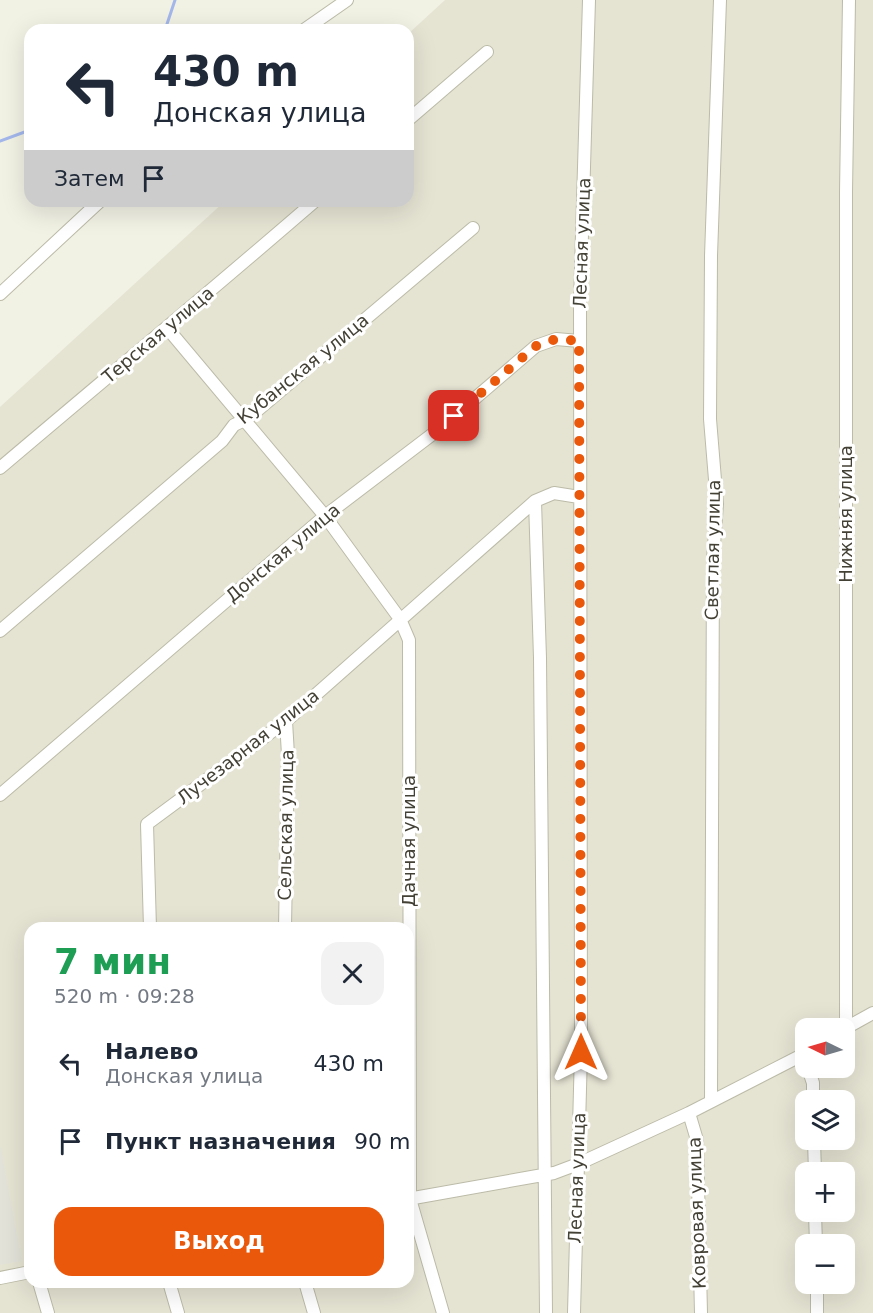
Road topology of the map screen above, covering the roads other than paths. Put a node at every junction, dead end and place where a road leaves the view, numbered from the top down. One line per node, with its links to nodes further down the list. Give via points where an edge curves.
1 (347, 0): 5 (street)
2 (589, 0): 13 (street, Лесная улица)
3 (720, 0): 30 (street, Светлая улица, via 711,256 710,419 717,504 712,571)
4 (849, 0): 27 (street, Нижняя улица)
5 (313, 24)
6 (487, 52): 7 (street)
7 (414, 115)
8 (94, 207): 11 (street)
9 (308, 207): 12 (street, Терская улица)
10 (473, 228): 14 (street, Кубанская улица)
11 (0, 294)
12 (168, 329): 14 (street, Дачная улица); 15 (street, Терская улица, via 139,348)
13 (579, 341): 16 (street, Лесная улица); 18 (street, Донская улица, via 556,339 536,346 438,430)
14 (247, 419): 18 (street, Дачная улица); 20 (street, Кубанская улица, via 234,425 222,441)
15 (0, 468)
16 (579, 497): 17 (street, via 554,493); 32 (street, Лесная улица)
17 (535, 501): 19 (street, Лучезарная улица); 33 (street)
18 (326, 516): 19 (street, Дачная улица); 22 (street, Донская улица)
19 (400, 619): 21 (street, Лучезарная улица); 25 (street, Дачная улица, via 409,640)
20 (0, 631)
21 (286, 721): 23 (street, Лучезарная улица, via 147,824); 24 (street, Сельская улица)
22 (0, 795)
23 (150, 922)
24 (285, 922)
25 (409, 922)
26 (873, 1013): 28 (street)
27 (845, 1018)
28 (855, 1023)
29 (795, 1061): 30 (street)
30 (711, 1101): 31 (street)
31 (689, 1113): 32 (street); 48 (street, Ковровая улица, via 697,1140)
32 (578, 1164): 33 (street); 47 (street, Лесная улица)
33 (544, 1174): 34 (street); 46 (street)
34 (414, 1198)
35 (414, 1216): 45 (street, Дачная улица)
36 (24, 1273): 37 (street)
37 (0, 1278)
38 (41, 1288): 42 (street)
39 (171, 1288): 43 (street)
40 (306, 1288): 44 (street)
41 (817, 1294): 49 (street)
42 (48, 1313)
43 (178, 1313)
44 (314, 1313)
45 (443, 1313)
46 (546, 1313)
47 (574, 1313)
48 (700, 1313)
49 (817, 1313)

